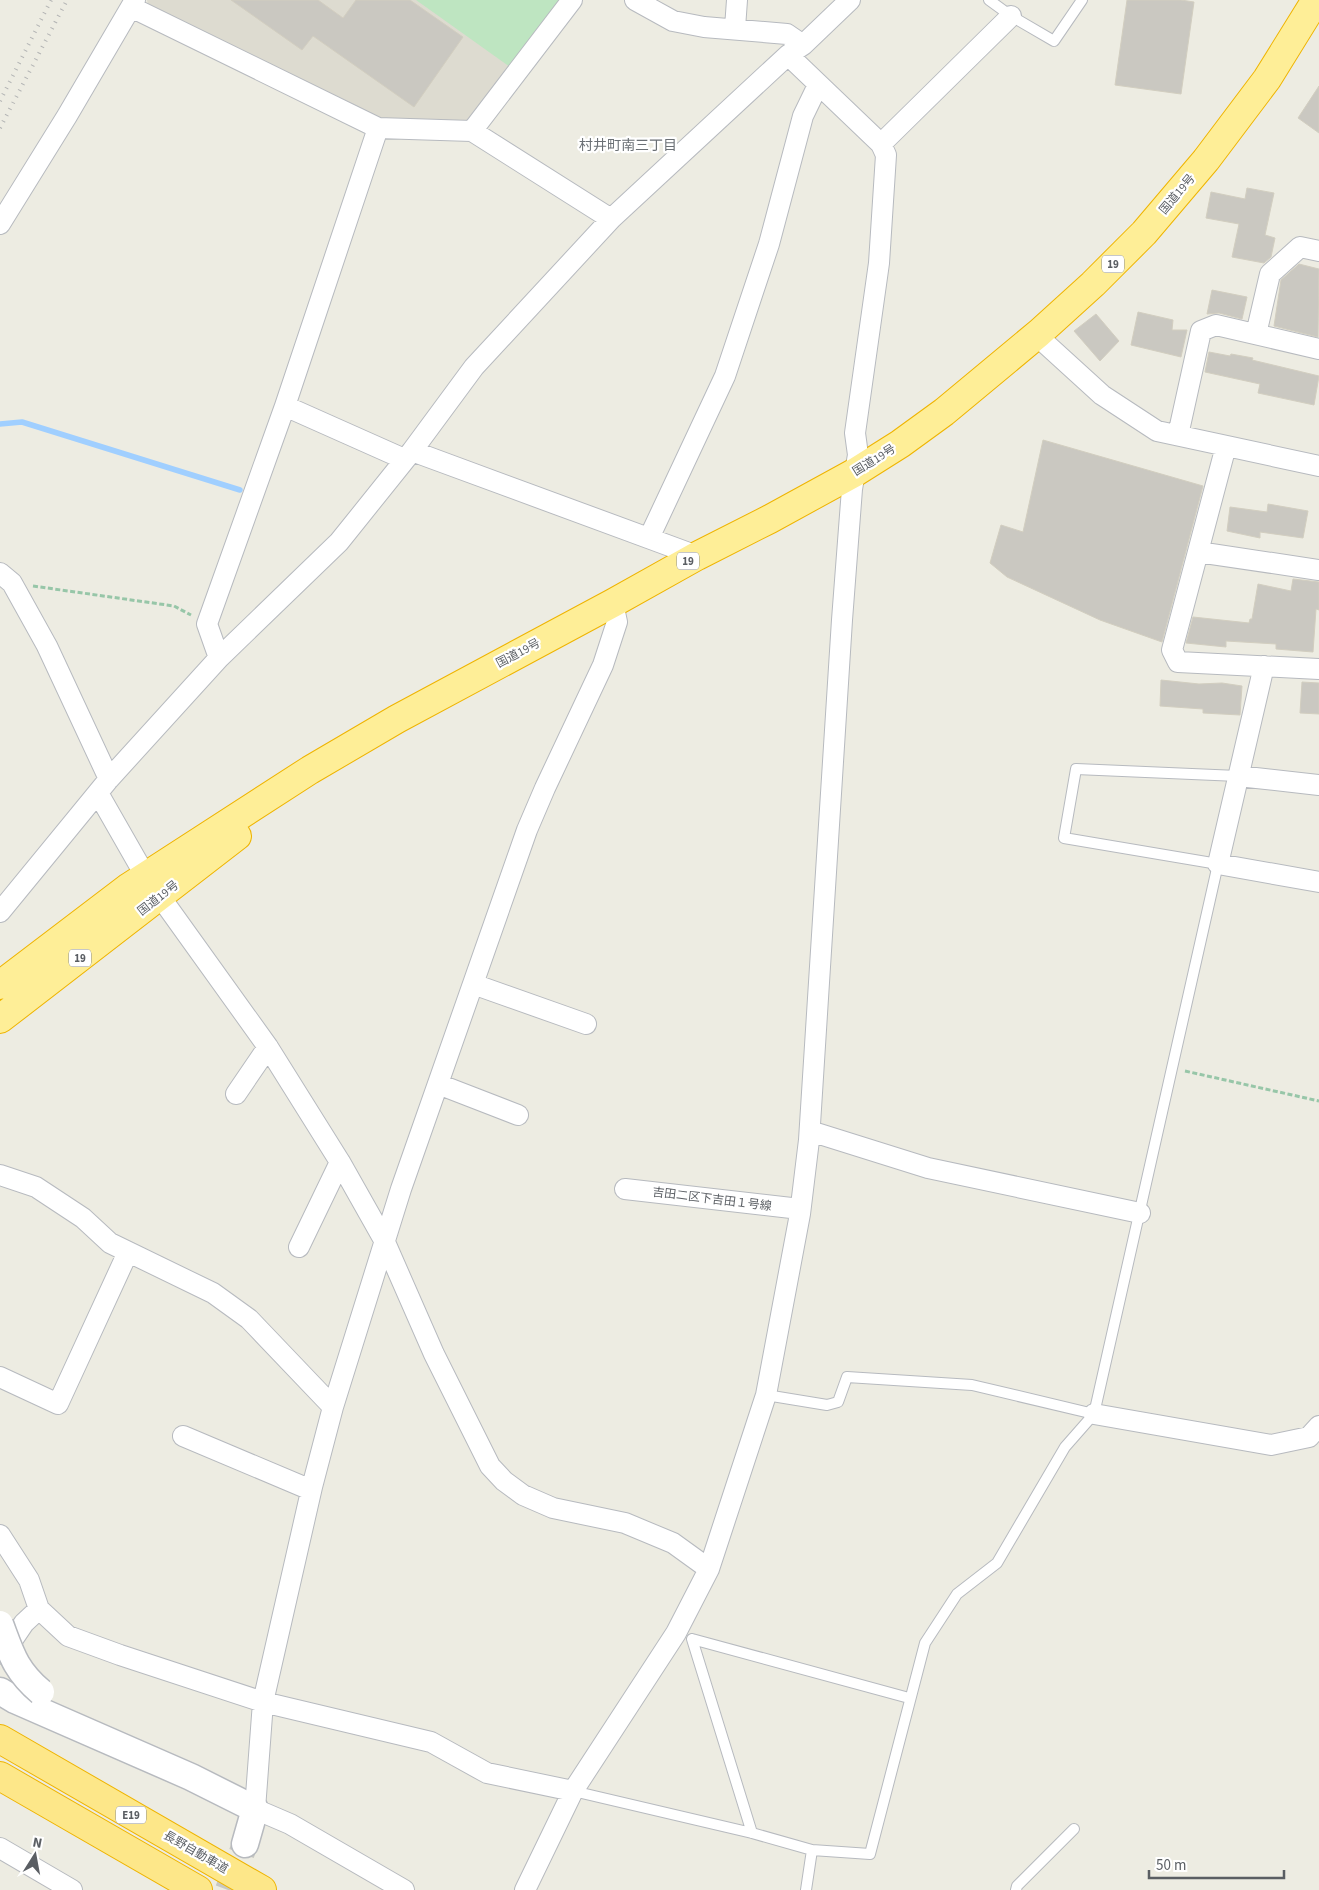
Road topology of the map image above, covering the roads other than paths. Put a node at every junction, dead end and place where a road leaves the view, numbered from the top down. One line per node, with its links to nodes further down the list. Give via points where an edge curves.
1 (572, 0): 14 (street)
2 (636, 0): 10 (street, via 673,21)
3 (737, 0): 10 (street)
4 (850, 0): 11 (street)
5 (989, 0): 9 (lane)
6 (1082, 0): 9 (lane, via 1054,42)
7 (1316, 0): 19 (highway, 国道19号 / 19, via 1267,79 1206,160 1144,233)
8 (133, 4): 13 (street); 17 (street)
9 (1010, 16): 15 (street)
10 (735, 28): 11 (street, via 787,34)
11 (796, 50): 12 (street); 16 (street)
12 (818, 85): 15 (street); 28 (street, via 803,116 769,244 725,376)
13 (378, 128): 14 (street); 22 (street)
14 (472, 131): 16 (street)
15 (881, 144): 27 (street, via 886,154 879,263 855,433 858,455)
16 (610, 219): 25 (street, via 474,367)
17 (0, 224)
18 (1319, 251): 20 (street, via 1300,246 1270,274)
19 (1039, 333): 23 (street, via 1046,344 1102,395 1157,431); 27 (highway, 国道19号 / 19, via 944,412)
20 (1256, 334): 21 (street); 23 (street, via 1216,325 1201,331)
21 (1319, 349)
22 (285, 406): 25 (street); 34 (street, via 207,624)
23 (1178, 435): 24 (street)
24 (1226, 446): 26 (street); 29 (street)
25 (408, 455): 28 (street); 34 (street, via 339,542)
26 (1319, 466)
27 (854, 473): 30 (highway, 国道19号 / 19); 52 (street)
28 (649, 538): 30 (street)
29 (1198, 552): 31 (street); 35 (street, via 1172,650 1178,662)
30 (696, 556): 33 (highway, 国道19号 / 19)
31 (1319, 570)
32 (6, 578): 39 (street, via 47,646)
33 (613, 603): 42 (highway, 国道19号 / 19, via 406,714 310,770 275,807); 44 (street, via 617,622 603,665 531,822)
34 (219, 658): 39 (street)
35 (1264, 666): 36 (street); 37 (street)
36 (1319, 669)
37 (1238, 776): 38 (street); 40 (street); 40 (lane, via 1076,769 1064,838)
38 (1319, 785)
39 (103, 786): 42 (street); 43 (street)
40 (1218, 864): 41 (street); 57 (lane)
41 (1319, 882)
42 (153, 886): 45 (highway, 国道19号 / 19, via 129,887); 46 (highway, 国道19号 / 19); 48 (street)
43 (0, 912)
44 (473, 984): 47 (street); 49 (street)
45 (0, 985)
46 (0, 1019)
47 (586, 1024)
48 (268, 1047): 50 (street); 53 (street)
49 (438, 1084): 51 (street); 58 (street)
50 (236, 1094)
51 (518, 1115)
52 (810, 1130): 56 (street); 57 (street, via 928,1168)
53 (340, 1162): 58 (street); 59 (street)
54 (0, 1176): 60 (street, via 36,1187 83,1218 110,1243)
55 (625, 1189): 56 (street, 吉田二区下吉田１号線)
56 (800, 1209): 62 (street)
57 (1140, 1213): 64 (lane)
58 (384, 1240): 63 (street); 69 (street, via 451,1389 490,1466 504,1481 523,1495 554,1508 625,1523 674,1543)
59 (299, 1247)
60 (128, 1252): 61 (street, via 58,1404); 63 (street, via 213,1293 249,1320)
61 (0, 1377)
62 (766, 1395): 64 (lane, via 827,1405 838,1402 847,1377 972,1385); 69 (street)
63 (333, 1407): 67 (street)
64 (1094, 1414): 65 (street, via 1271,1444 1309,1437); 75 (lane, via 1065,1446 997,1563 957,1594 924,1643)
65 (1319, 1426)
66 (183, 1436): 67 (street)
67 (311, 1490): 76 (street)
68 (0, 1535): 70 (street, via 29,1580)
69 (709, 1569): 72 (street)
70 (39, 1609): 73 (street, via 24,1623); 76 (street, via 68,1636)
71 (0, 1624): 79 (street, bridge, via 19,1670 41,1692)
72 (684, 1636): 75 (lane); 80 (street); 83 (lane)
73 (0, 1658)
74 (8, 1695): 79 (street)
75 (910, 1698): 86 (lane, via 870,1854)
76 (264, 1702): 80 (street, via 431,1742 487,1772); 81 (street)
77 (0, 1739): 89 (highway, 長野自動車道 / E19)
78 (0, 1776): 88 (highway, E19)
79 (191, 1777): 81 (street)
80 (573, 1791): 83 (lane); 91 (street)
81 (255, 1809): 84 (street); 90 (street, via 290,1824)
82 (1074, 1829): 93 (lane)
83 (752, 1833): 86 (lane)
84 (245, 1844)
85 (0, 1848): 87 (street)
86 (812, 1850): 92 (lane)
87 (72, 1890)
88 (198, 1890)
89 (262, 1890)
90 (404, 1890)
91 (525, 1890)
92 (806, 1890)
93 (1016, 1890)

